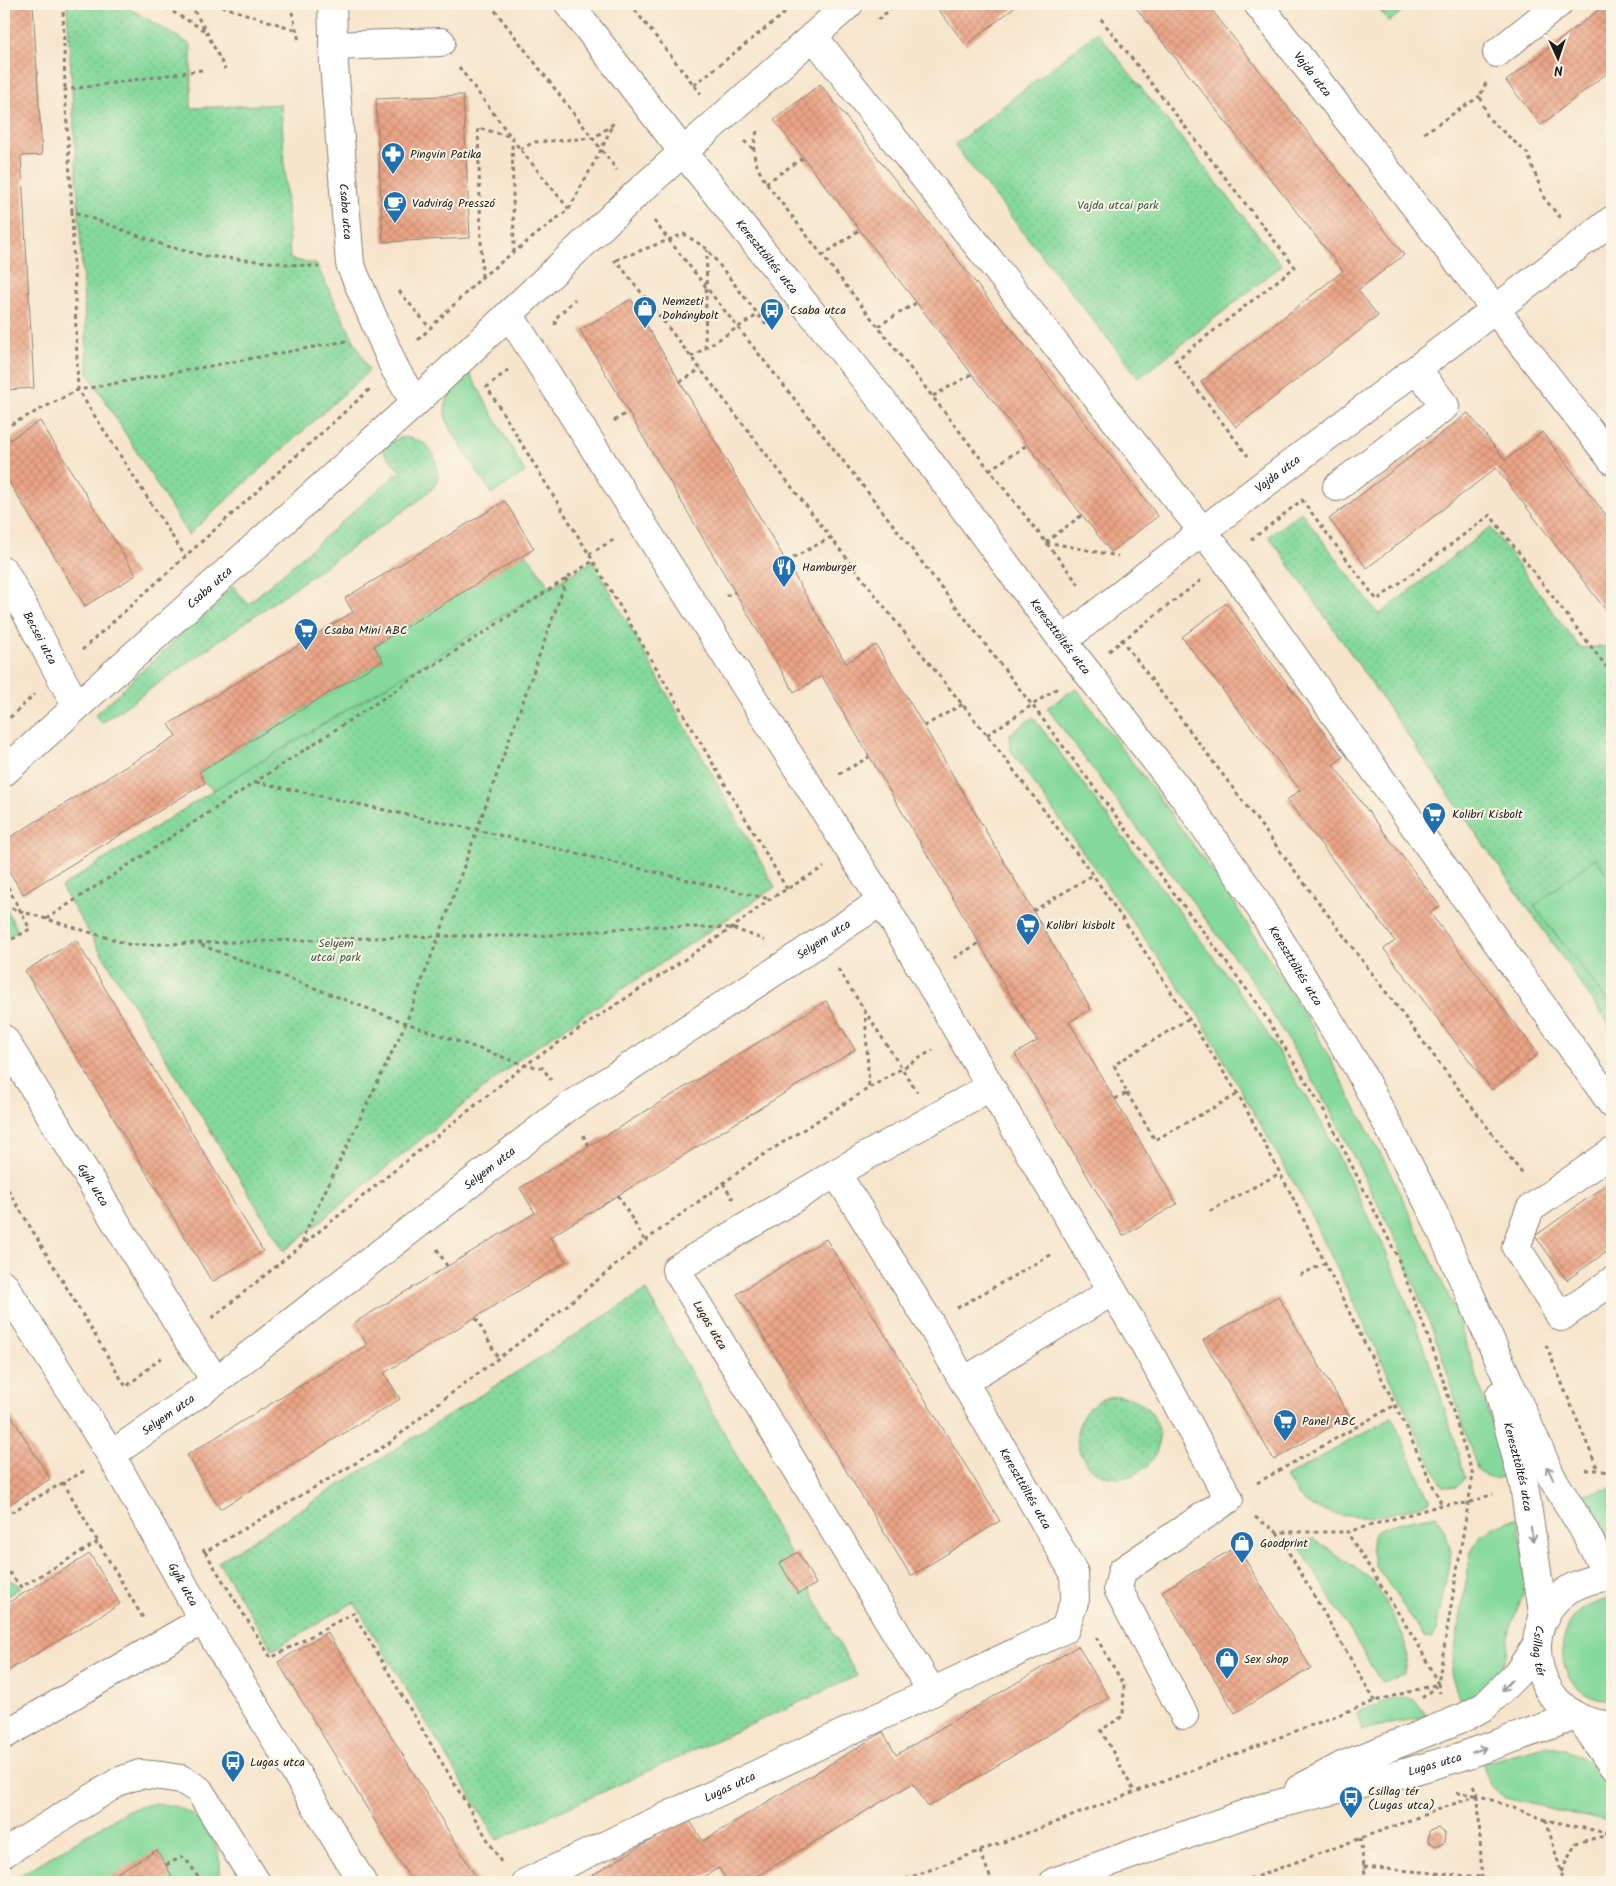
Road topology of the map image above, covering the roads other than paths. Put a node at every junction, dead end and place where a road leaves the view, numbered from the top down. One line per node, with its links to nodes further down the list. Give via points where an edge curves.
1 (332, 4): 7 (street, Csaba utca)
2 (568, 4): 9 (street, Kereszttöltés utca)
3 (1258, 4): 11 (street, Vajda utca)
4 (1558, 4): 8 (street)
5 (827, 16): 9 (street, Csaba utca); 17 (street)
6 (441, 42): 7 (street)
7 (333, 46): 14 (street, Csaba utca, via 350,264 394,367)
8 (1497, 53)
9 (684, 154): 12 (street, Csaba utca, via 635,195); 19 (street, Kereszttöltés utca, via 911,437)
10 (1612, 220): 11 (street, Vajda utca)
11 (1495, 310): 13 (street, Vajda utca); 15 (street, Vajda utca)
12 (510, 316): 14 (street, Csaba utca); 22 (street)
13 (1417, 370): 16 (street, via 1445,406); 17 (street, Vajda utca)
14 (415, 403): 20 (street, Csaba utca)
15 (1612, 460)
16 (1337, 487)
17 (1203, 530): 19 (street, Vajda utca); 25 (street)
18 (4, 571): 20 (street, Becsei utca)
19 (1063, 641): 31 (street, Kereszttöltés utca, via 1181,794 1251,893 1353,1060 1433,1212)
20 (76, 705): 21 (street, Csaba utca)
21 (4, 772)
22 (882, 901): 24 (street); 32 (street, Selyem utca, via 566,1108)
23 (4, 1039): 32 (street, Gyík utca, via 186,1338)
24 (990, 1087): 27 (street, Lugas utca); 30 (street)
25 (1612, 1104)
26 (1612, 1152): 28 (street, via 1530,1209 1516,1247 1561,1317)
27 (836, 1173): 33 (street, Kereszttöltés utca); 40 (street, Lugas utca, via 676,1269)
28 (1612, 1281)
29 (4, 1285): 34 (street, Gyík utca)
30 (1113, 1291): 33 (street); 41 (street, via 1229,1499 1122,1571 1118,1589)
31 (1479, 1317): 35 (street, Kereszttöltés utca, one-way to 31, via 1551,1476); 37 (street, Kereszttöltés utca, one-way to 37, via 1524,1485)
32 (216, 1381): 34 (street, Selyem utca)
33 (964, 1381): 36 (street, Kereszttöltés utca, via 1074,1573)
34 (111, 1455): 38 (street, Gyík utca)
35 (1610, 1577): 37 (street, Csillag tér, via 1588,1580 1570,1589 1554,1602)
36 (1072, 1608): 40 (street, Lugas utca, via 1065,1628)
37 (1544, 1619): 39 (street, Csillag tér)
38 (203, 1620): 44 (street); 49 (street, Gyík utca)
39 (1536, 1646): 42 (street, Csillag tér, via 1545,1686 1557,1702); 46 (street, Lugas utca, one-way to 46, via 1517,1674 1485,1706 1342,1766)
40 (932, 1692): 50 (street, Lugas utca)
41 (1184, 1715)
42 (1578, 1717): 43 (street, Csillag tér, via 1588,1722); 45 (street); 46 (street, Lugas utca, one-way to 42, via 1412,1771)
43 (1612, 1725)
44 (4, 1735)
45 (1612, 1764)
46 (1262, 1808): 51 (street, Lugas utca)
47 (4, 1853): 48 (street, via 120,1781 140,1774 161,1776 181,1779 199,1790)
48 (256, 1882)
49 (362, 1882)
50 (526, 1882)
51 (1054, 1882)

